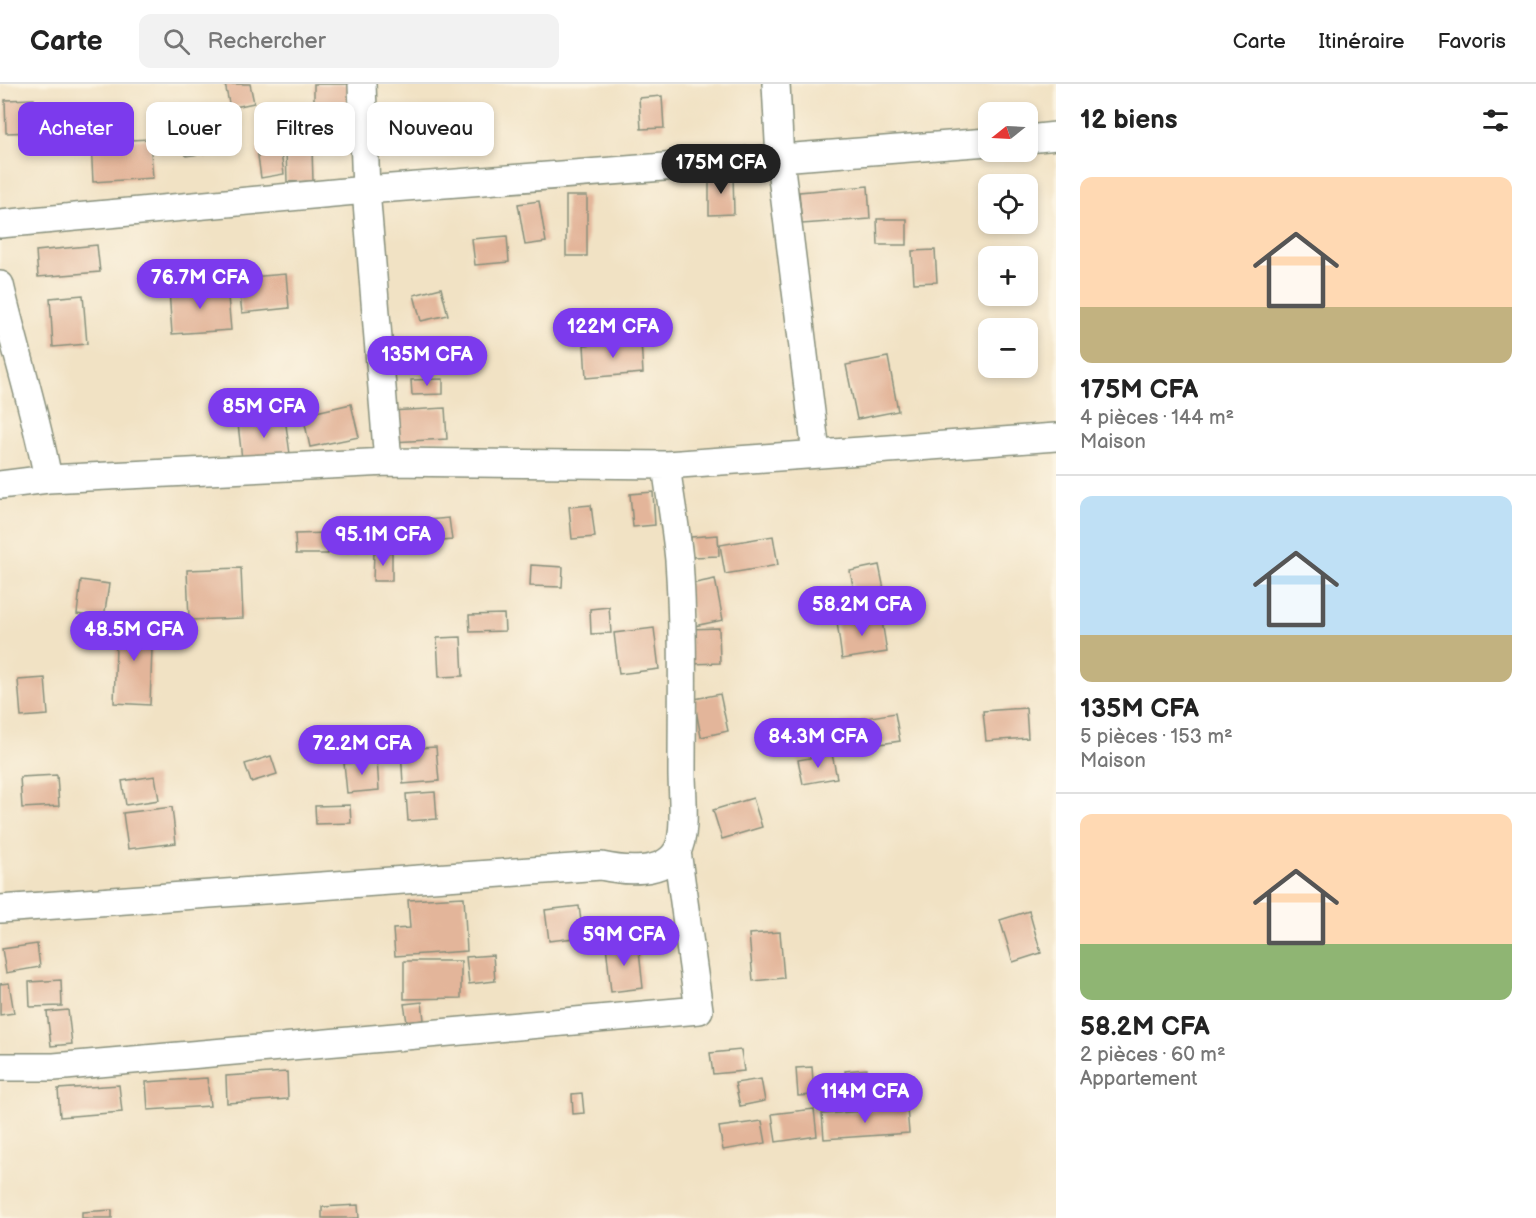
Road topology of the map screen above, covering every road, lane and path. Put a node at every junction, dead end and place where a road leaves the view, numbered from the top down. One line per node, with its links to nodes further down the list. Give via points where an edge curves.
1 (362, 84): 7 (street)
2 (776, 84): 6 (street)
3 (1056, 136): 4 (street)
4 (1038, 138)
5 (978, 143): 6 (street)
6 (780, 160): 7 (street); 12 (street)
7 (366, 190): 8 (street); 13 (street)
8 (0, 224)
9 (0, 285): 10 (street)
10 (6, 343): 15 (street, via 38,424)
11 (1056, 437): 12 (street)
12 (816, 453): 14 (street)
13 (388, 462): 14 (street); 15 (street)
14 (666, 465): 17 (street, via 679,559 682,644 682,833)
15 (48, 479): 16 (street)
16 (0, 485)
17 (677, 851): 18 (street, via 664,864 642,869 601,866); 19 (street, via 699,1010 54,1067)
18 (0, 909)
19 (0, 1067)

